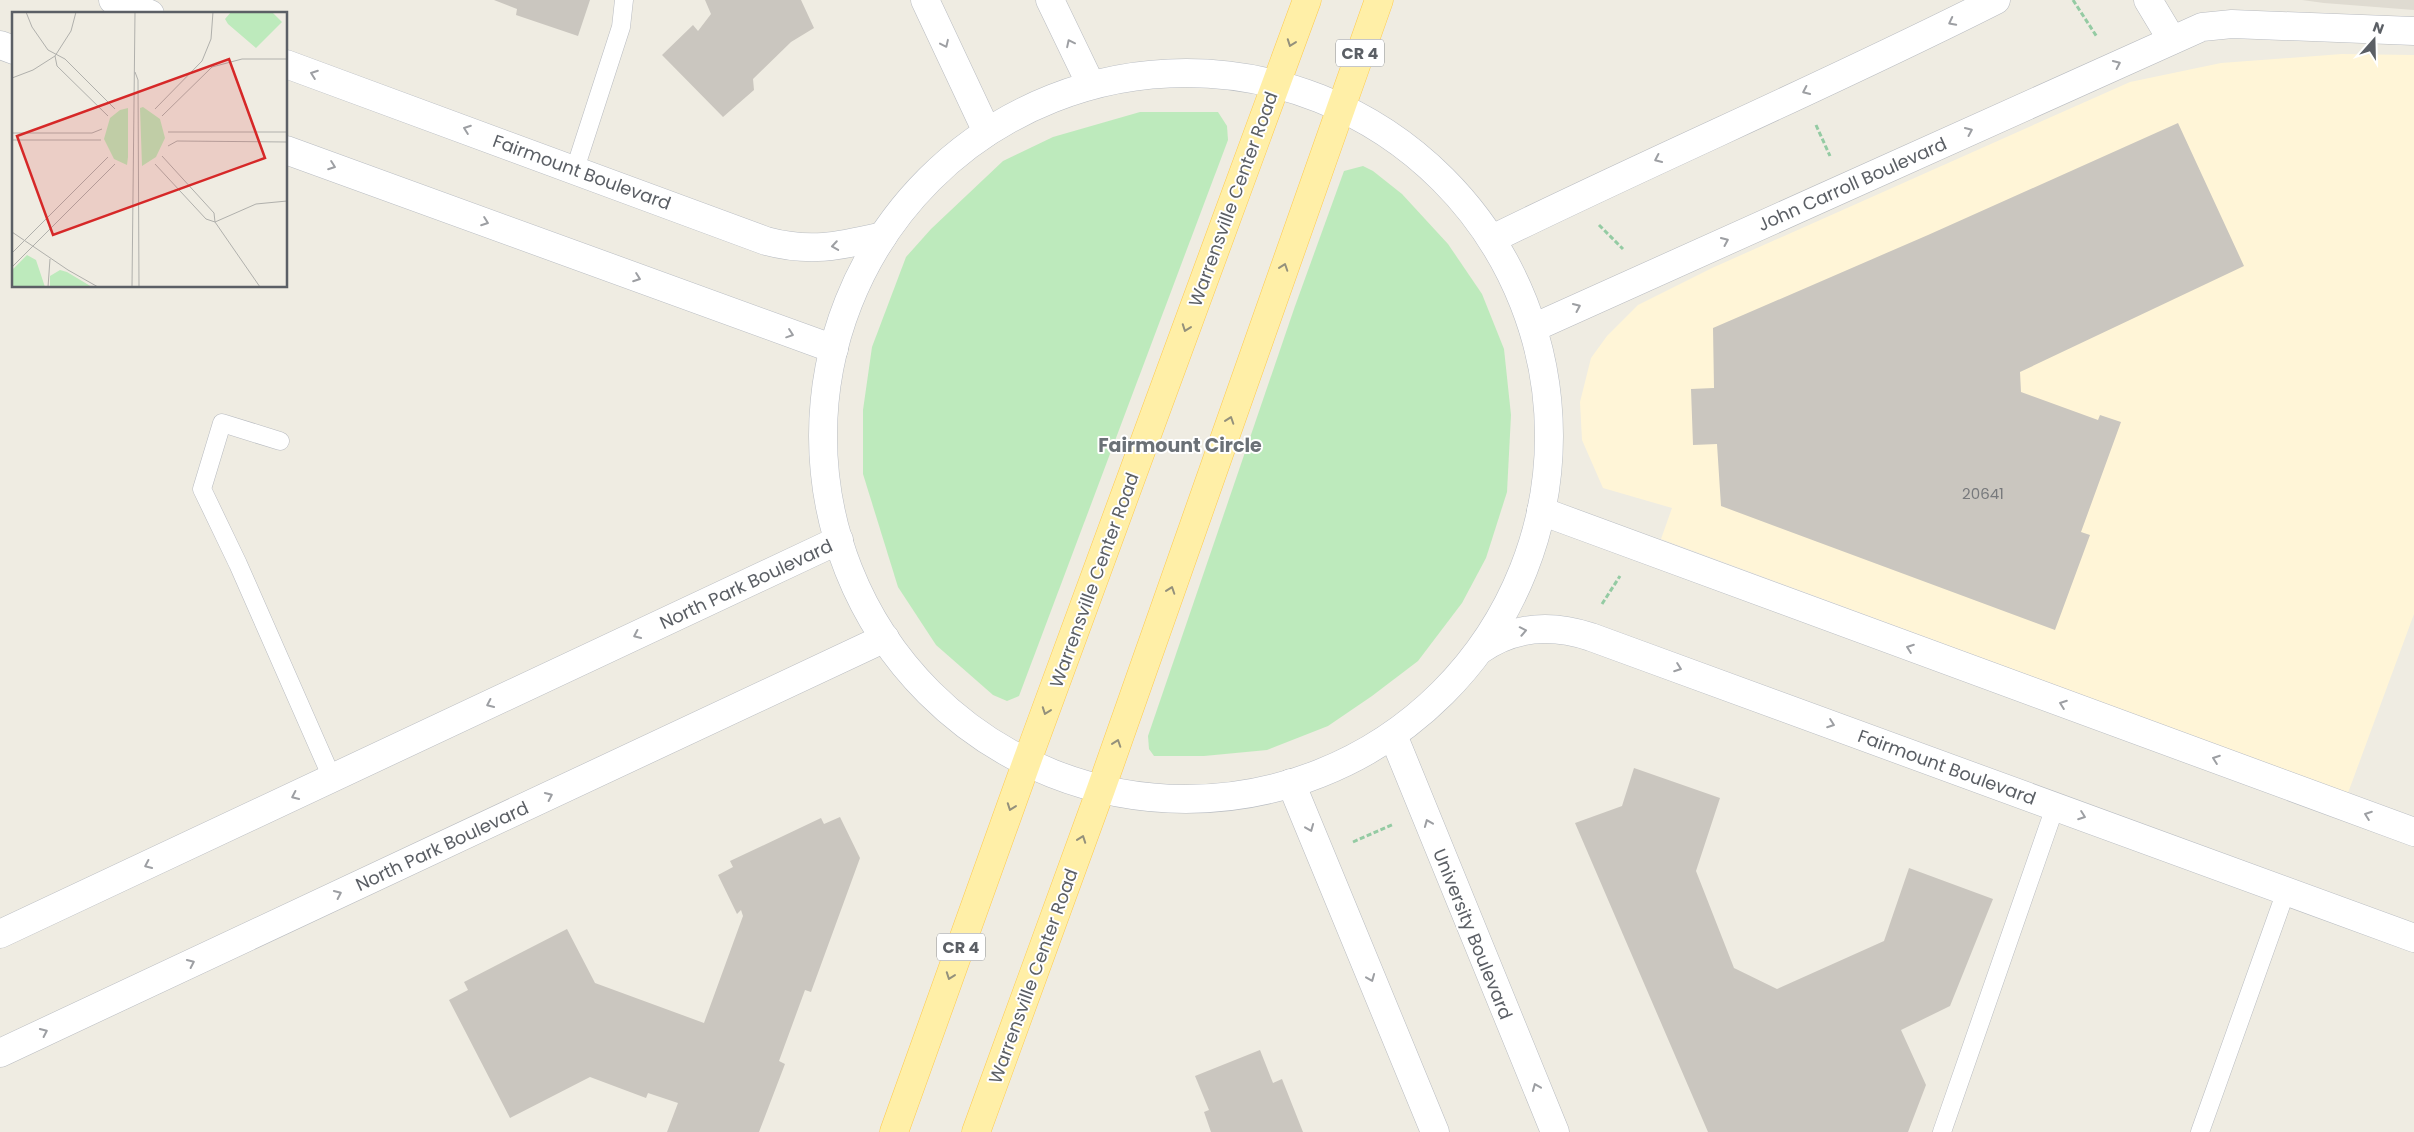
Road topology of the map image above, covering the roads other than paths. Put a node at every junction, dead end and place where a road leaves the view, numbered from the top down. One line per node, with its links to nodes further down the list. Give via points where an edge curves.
1 (112, 0): 9 (main road)
2 (624, 0): 20 (lane, via 621,27)
3 (925, 0): 18 (main road, one-way to 18)
4 (1050, 0): 15 (main road, one-way to 4)
5 (1307, 0): 16 (main road, Warrensville Center Road / CR 4, one-way to 16)
6 (1379, 0): 17 (main road, Warrensville Center Road / CR 4)
7 (1996, 0): 22 (main road, one-way to 22)
8 (2148, 0): 11 (main road)
9 (145, 12)
10 (2414, 31): 11 (main road, John Carroll Boulevard, via 2220,24 2202,27)
11 (2172, 40): 23 (main road, John Carroll Boulevard, one-way to 11)
12 (0, 45): 13 (main road)
13 (12, 49)
14 (288, 65): 20 (main road, Fairmount Boulevard, one-way to 14)
15 (1091, 85): 16 (main road, via 1138,76 1195,72); 18 (main road, via 1032,107)
16 (1275, 85): 17 (main road); 31 (main road, Warrensville Center Road / CR 4, one-way to 31)
17 (1340, 106): 22 (main road, via 1385,131 1421,158 1462,197); 34 (main road, Warrensville Center Road / CR 4, one-way to 17)
18 (987, 132): 21 (main road, via 936,174)
19 (288, 151): 24 (main road, one-way to 24)
20 (575, 169): 21 (main road, Fairmount Boulevard, one-way to 20, via 826,248 782,245)
21 (883, 236): 24 (main road, via 857,281)
22 (1492, 239): 23 (main road, via 1505,260)
23 (1533, 328): 26 (main road, via 1542,362 1549,416 1547,471)
24 (834, 349): 27 (main road, via 825,402 824,459)
25 (280, 441): 32 (lane, via 222,424 202,489)
26 (1541, 512): 29 (main road, via 1514,587); 36 (main road, one-way to 26)
27 (839, 540): 28 (main road, via 858,591); 32 (main road, North Park Boulevard, one-way to 32)
28 (885, 638): 31 (main road, via 921,682 959,719 988,740); 40 (main road, North Park Boulevard, one-way to 28)
29 (1478, 650): 30 (main road, via 1431,706); 35 (main road, Fairmount Boulevard, one-way to 35, via 1502,636 1529,630 1554,628 1579,633)
30 (1393, 735): 33 (main road, via 1334,768); 44 (main road, University Boulevard, one-way to 30)
31 (1027, 761): 34 (main road); 41 (main road, Warrensville Center Road / CR 4, one-way to 41)
32 (332, 778): 38 (main road, North Park Boulevard, one-way to 38)
33 (1291, 783): 34 (main road, via 1232,796 1196,798 1163,799); 43 (main road, one-way to 43)
34 (1101, 789): 42 (main road, Warrensville Center Road / CR 4, one-way to 34)
35 (2055, 807): 37 (main road, Fairmount Boulevard, one-way to 37); 45 (lane)
36 (2414, 832)
37 (2286, 891): 39 (main road, Fairmount Boulevard); 46 (lane)
38 (0, 934)
39 (2414, 938)
40 (0, 1053)
41 (894, 1132)
42 (976, 1132)
43 (1435, 1132)
44 (1555, 1132)
45 (1942, 1132)
46 (2200, 1132)

